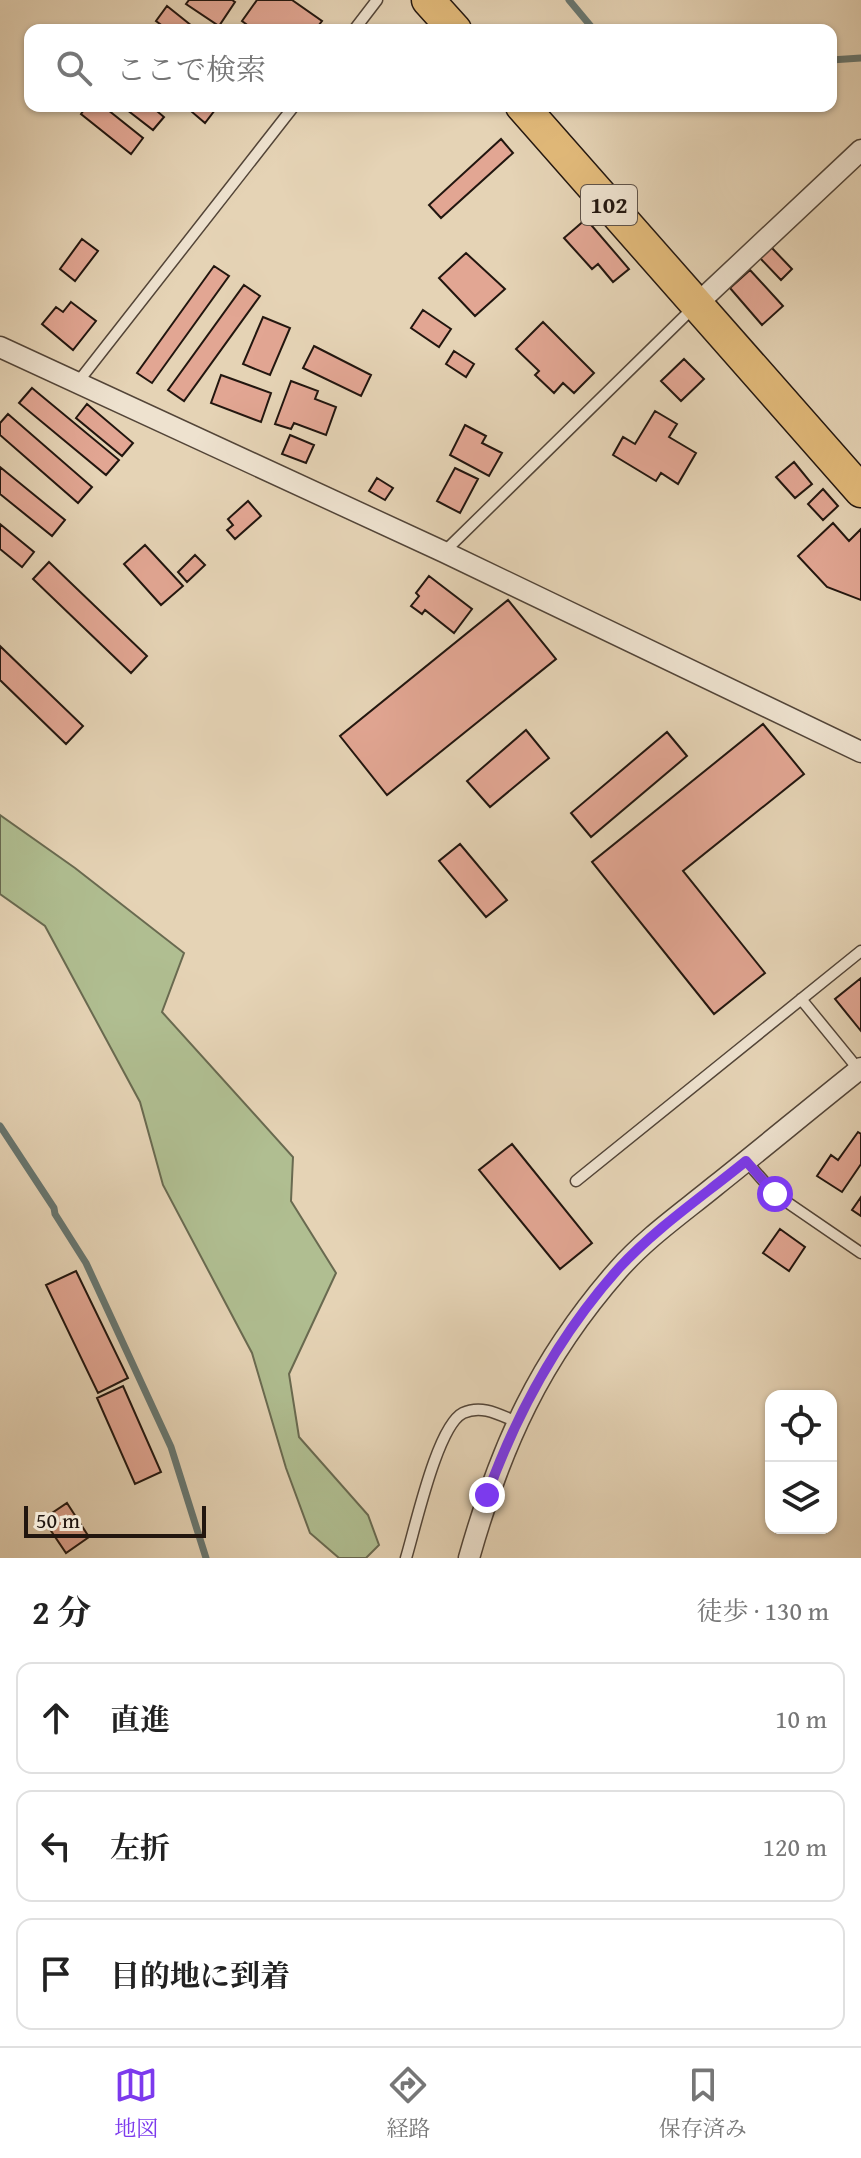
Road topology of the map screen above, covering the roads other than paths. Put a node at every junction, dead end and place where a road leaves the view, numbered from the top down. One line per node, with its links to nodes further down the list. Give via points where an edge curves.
1 (377, 0): 3 (lane)
2 (428, 0): 4 (highway)
3 (359, 24)
4 (450, 24)
5 (289, 112): 10 (lane)
6 (527, 112): 8 (highway, 102)
7 (861, 150): 8 (street)
8 (697, 304): 11 (highway, 102); 12 (lane)
9 (0, 347): 10 (street)
10 (78, 382): 12 (street)
11 (861, 491)
12 (444, 552): 13 (street)
13 (861, 752)
14 (861, 951): 15 (lane)
15 (801, 999): 16 (lane); 18 (lane)
16 (860, 1069): 17 (street)
17 (746, 1161): 19 (lane, via 775,1194); 20 (street, via 620,1267 573,1325)
18 (576, 1181)
19 (861, 1253)
20 (517, 1422): 21 (lane, via 487,1410 463,1413 450,1425 438,1448); 22 (street)
21 (406, 1558)
22 (469, 1558)

